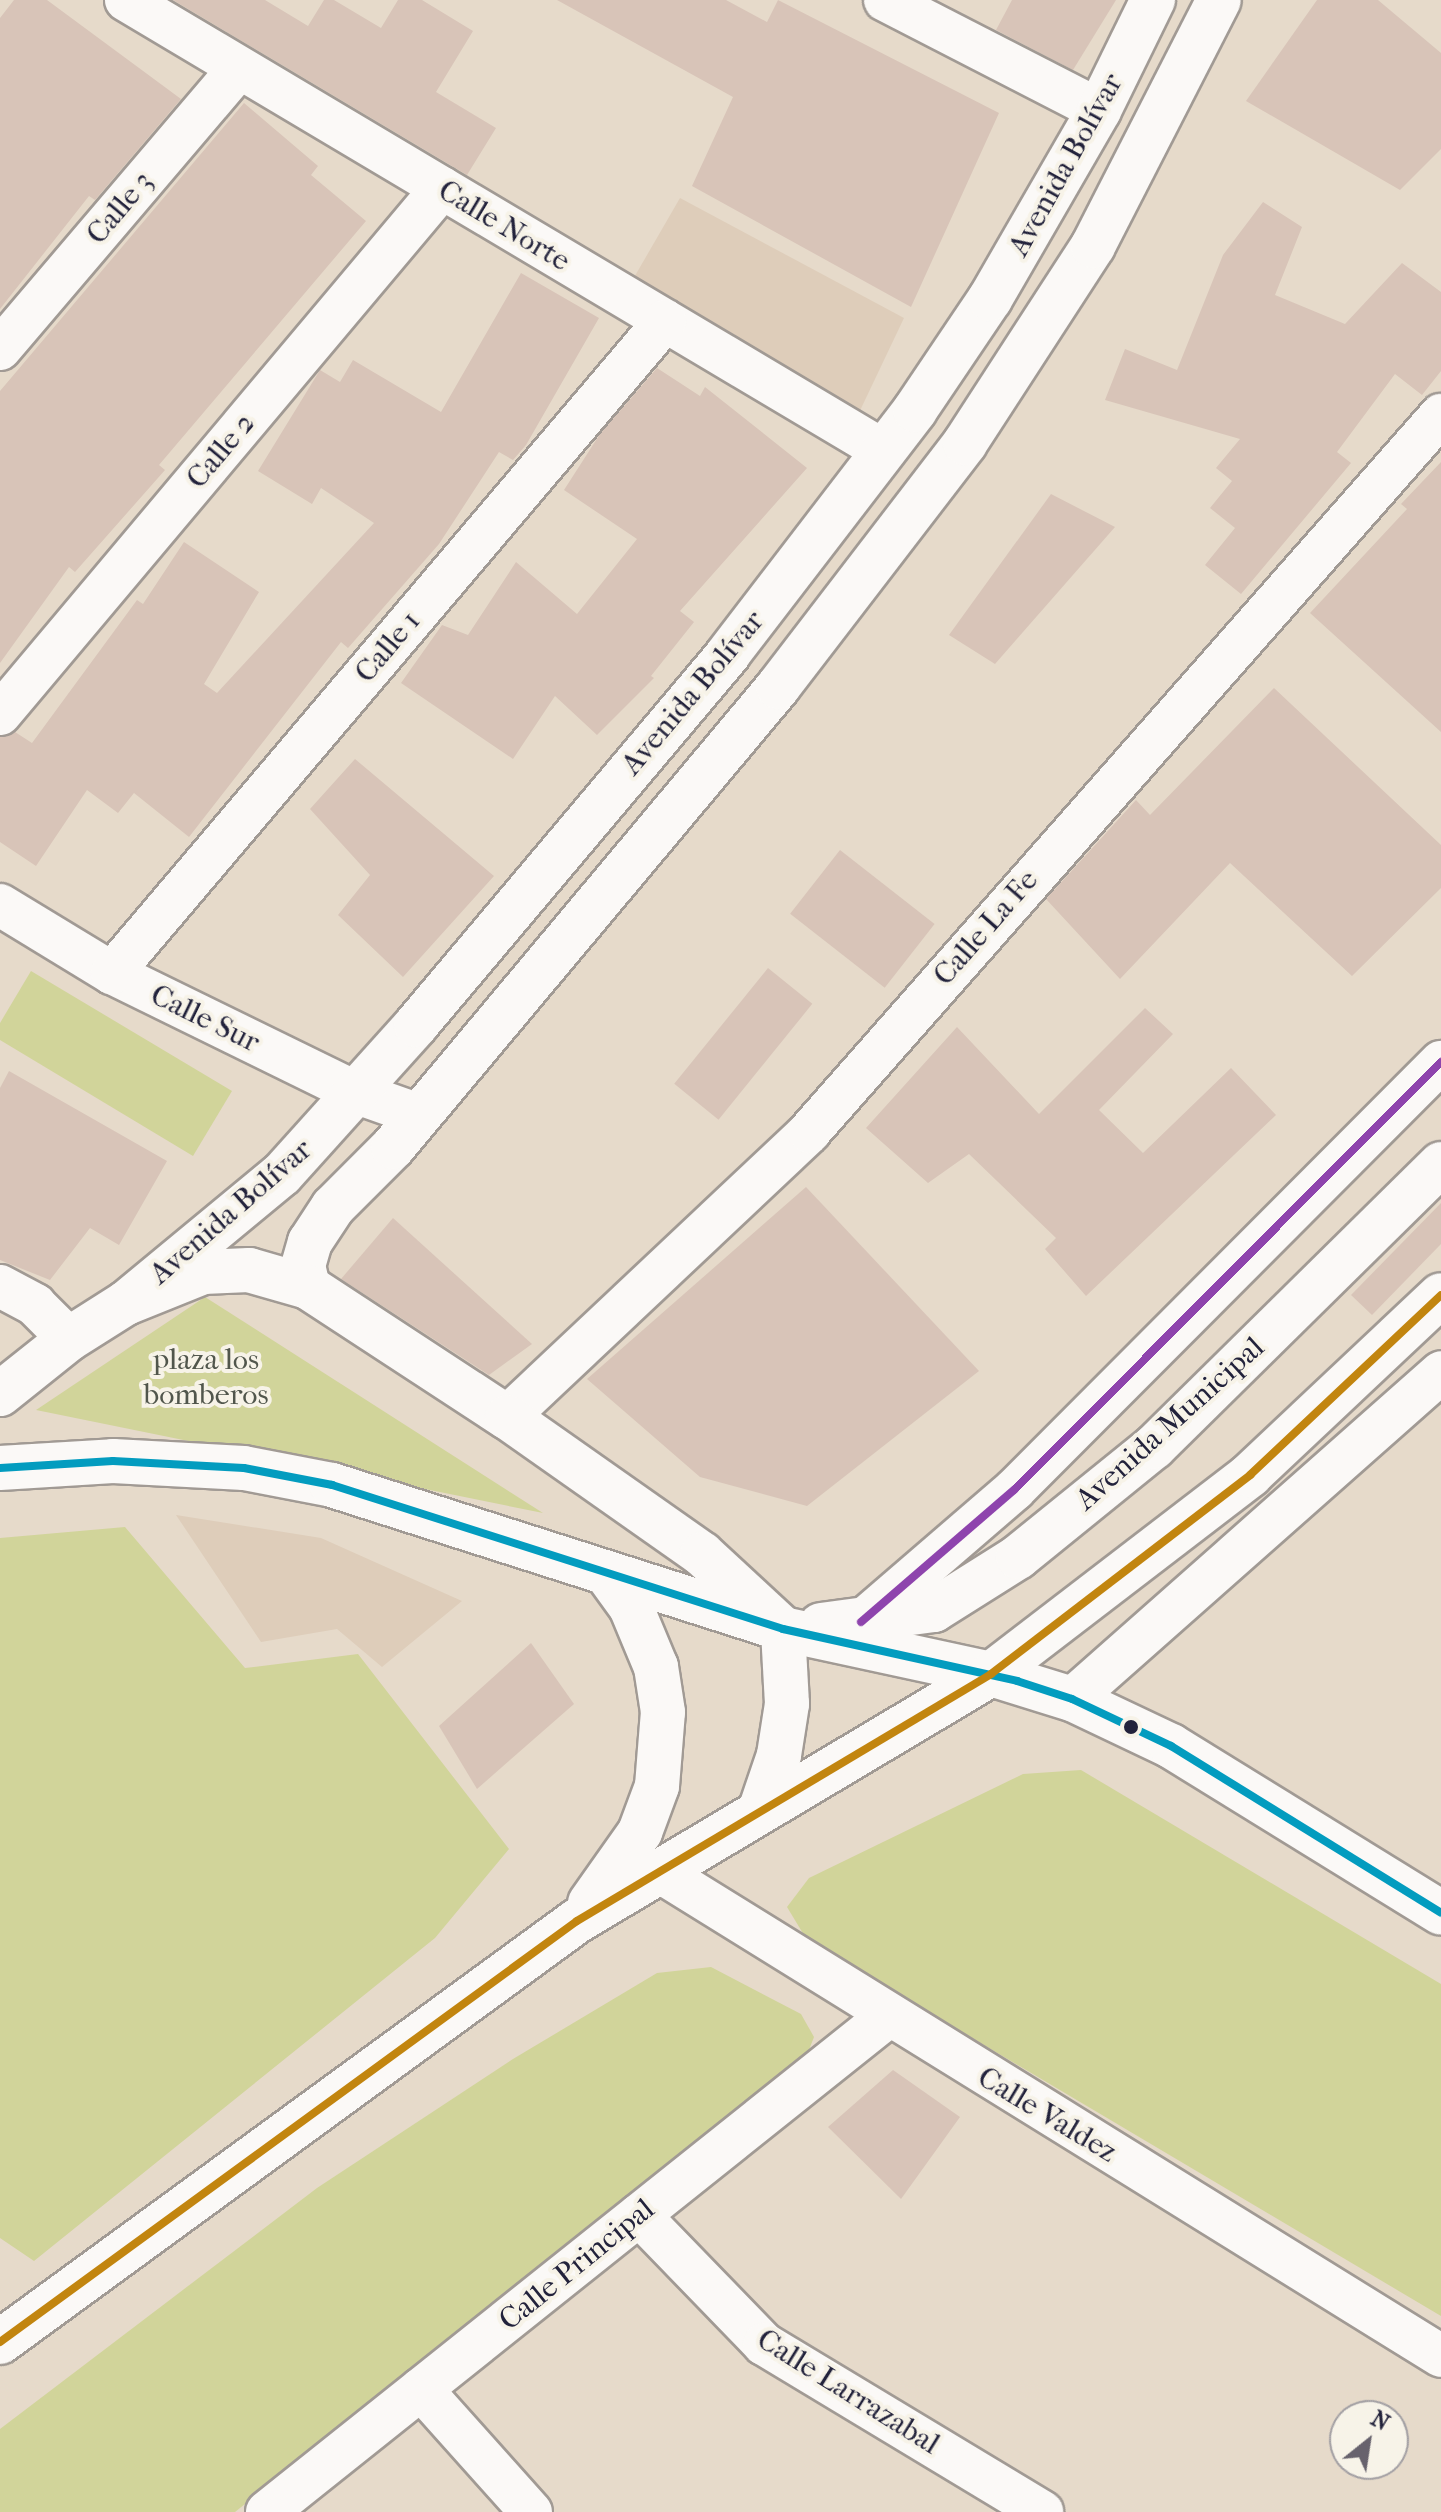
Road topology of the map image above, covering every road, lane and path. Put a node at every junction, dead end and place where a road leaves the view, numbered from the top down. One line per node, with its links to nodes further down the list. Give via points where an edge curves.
1 (126, 0): 5 (street, Calle Norte)
2 (885, 0): 6 (street)
3 (1153, 0): 6 (main road, Avenida Bolívar)
4 (1219, 0): 17 (main road, Avenida Bolívar, via 1093,246 965,443 778,687)
5 (239, 68): 7 (street, Calle Norte); 9 (street, Calle 3)
6 (1099, 110): 11 (main road, Avenida Bolívar, via 990,299)
7 (442, 188): 8 (street, Calle Norte); 12 (street, Calle 2)
8 (665, 321): 11 (street, Calle Norte); 14 (street, Calle 1)
9 (0, 349)
10 (1441, 415): 26 (street, Calle La Fe, via 809,1132)
11 (884, 451): 16 (main road, Avenida Bolívar, via 728,654)
12 (0, 714)
13 (0, 905): 14 (street, Calle Sur)
14 (112, 973): 16 (street, Calle Sur)
15 (1441, 1062): 29 (street, Avenida Municipal, via 1014,1490)
16 (357, 1093): 17 (street, Calle Sur); 22 (main road, Avenida Bolívar, via 282,1174)
17 (419, 1115): 20 (main road, Avenida Bolívar, via 333,1207 310,1242 303,1266)
18 (1441, 1164): 29 (main road, Avenida Municipal, via 1154,1447 1018,1557 934,1610)
19 (0, 1286): 23 (street, via 35,1305)
20 (308, 1287): 22 (main road, via 249,1270 203,1272); 26 (main road)
21 (1441, 1295): 31 (main road, via 1250,1475)
22 (126, 1303): 23 (main road)
23 (69, 1339): 25 (main road)
24 (1441, 1372): 32 (street)
25 (0, 1394)
26 (507, 1417): 30 (main road, via 702,1554)
27 (0, 1468): 28 (main road, via 113,1461 244,1468 332,1485)
28 (607, 1574): 30 (main road); 36 (main road, via 631,1607 656,1667 663,1712 657,1786 640,1832)
29 (861, 1622): 30 (main road, Avenida Municipal)
30 (783, 1629): 31 (main road); 33 (main road, via 787,1704 779,1755)
31 (991, 1674): 32 (main road); 33 (main road, via 909,1727)
32 (1072, 1699): 35 (main road, via 1171,1746)
33 (761, 1808): 34 (main road)
34 (657, 1870): 36 (main road); 37 (street, Calle Valdez)
35 (1441, 1913)
36 (577, 1921): 39 (main road)
37 (887, 2017): 38 (street, Calle Principal); 40 (street, Calle Valdez)
38 (639, 2215): 41 (street, Calle Principal); 44 (street, Calle Larrazabal, via 764,2344)
39 (0, 2342)
40 (1441, 2356)
41 (421, 2389): 42 (street, Calle Principal); 43 (street)
42 (267, 2512)
43 (531, 2512)
44 (1042, 2512)

